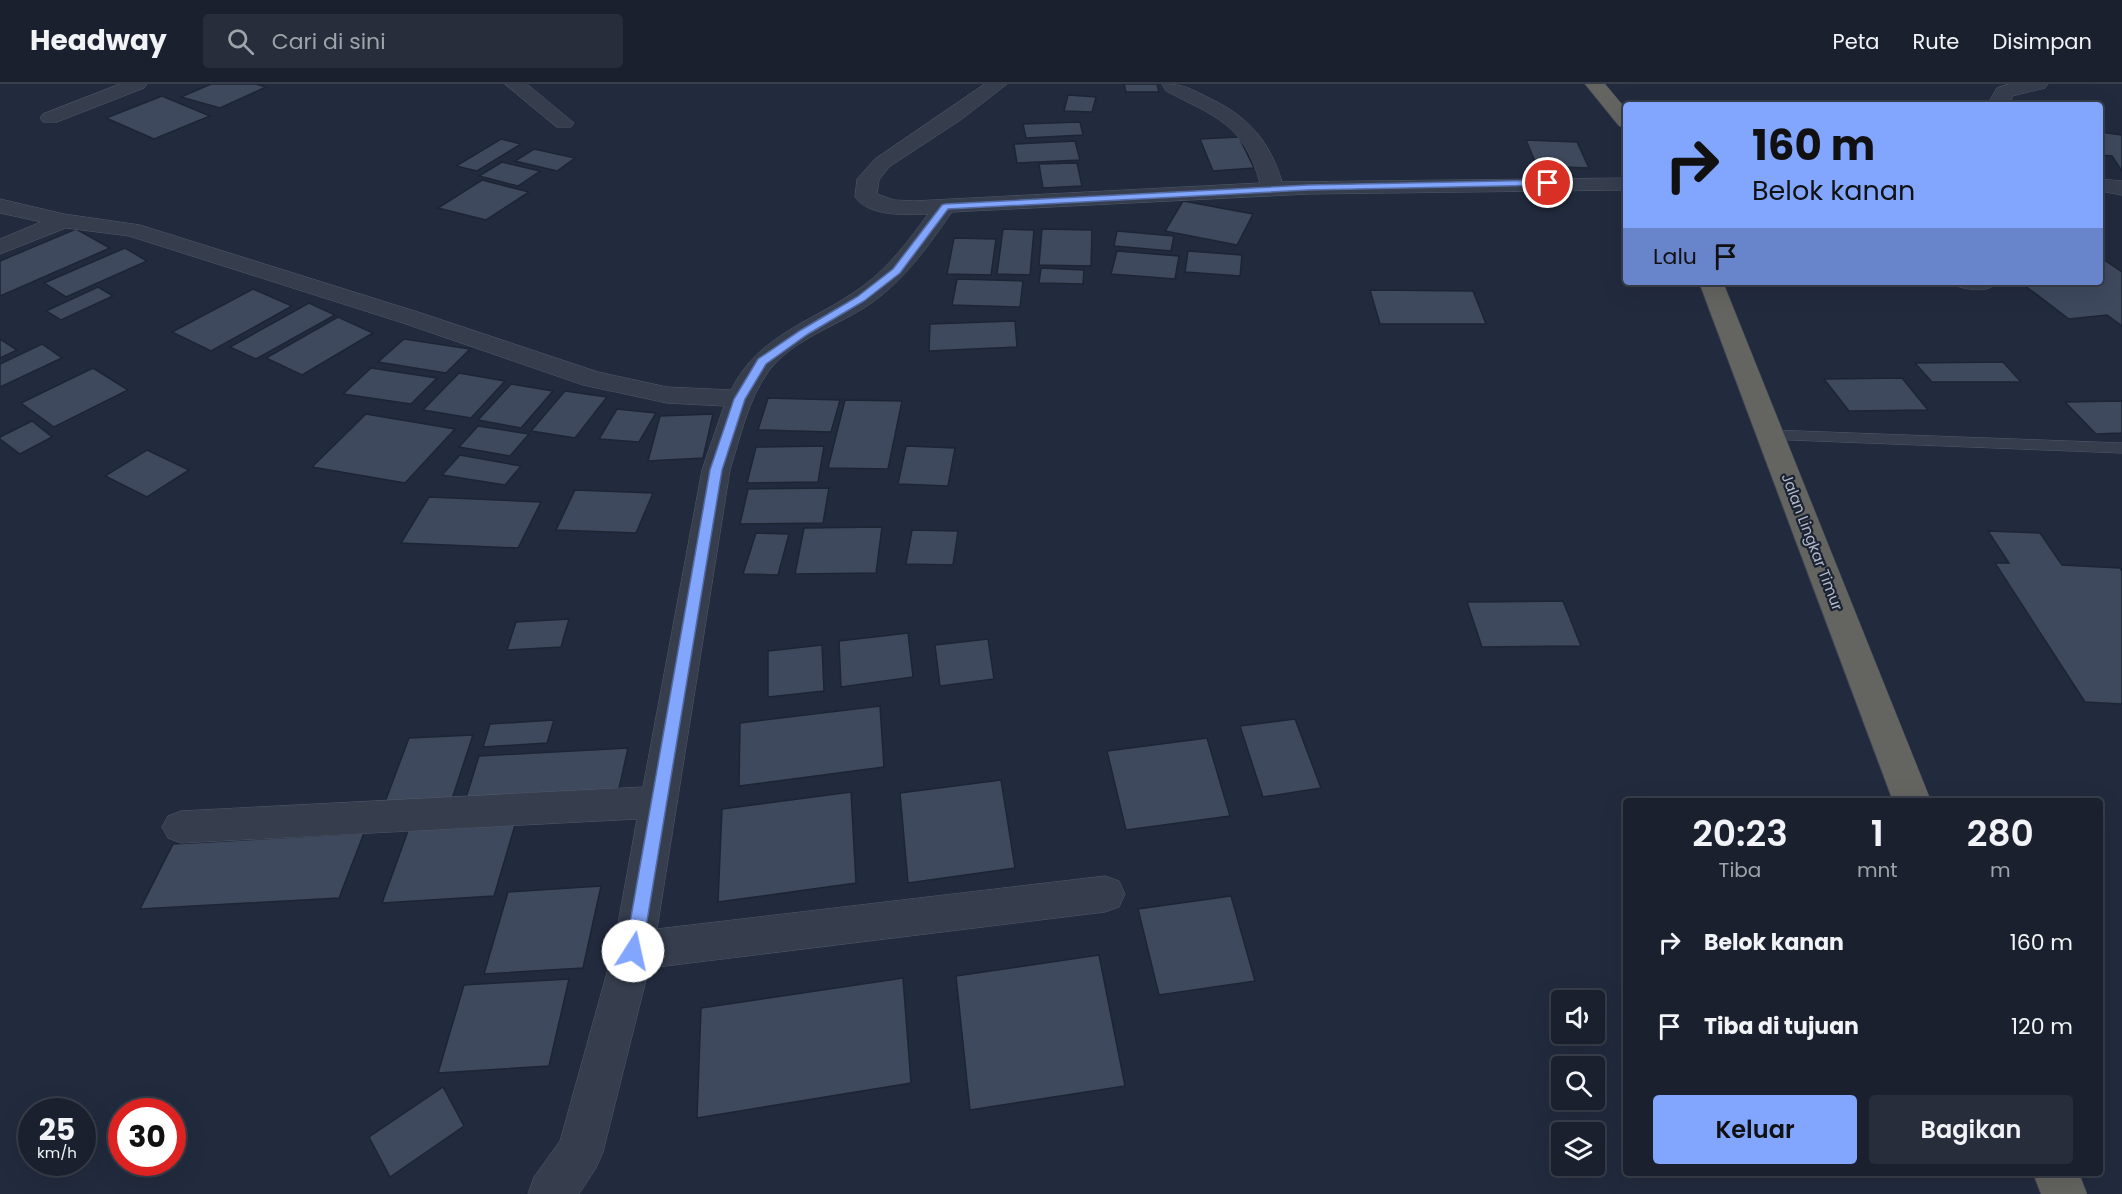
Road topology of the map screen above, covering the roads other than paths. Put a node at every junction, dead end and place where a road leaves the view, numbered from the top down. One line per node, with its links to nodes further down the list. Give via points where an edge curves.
1 (137, 84): 8 (street)
2 (515, 84): 10 (street)
3 (997, 84): 16 (street, via 882,163 868,179 866,197 877,204)
4 (1172, 84): 14 (street, via 1237,120 1268,166)
5 (1595, 84): 9 (highway)
6 (2038, 84): 7 (street, via 2004,92)
7 (2000, 102)
8 (50, 118)
9 (1623, 118)
10 (564, 123)
11 (1623, 184): 14 (street)
12 (2103, 185): 13 (street)
13 (2122, 188)
14 (1273, 189): 16 (street)
15 (0, 206): 17 (street)
16 (945, 207): 22 (street, via 897,271 861,299 762,362)
17 (64, 221): 18 (street); 22 (street, via 132,230 592,379 667,395)
18 (0, 247)
19 (1713, 285): 23 (highway, Jalan Lingkar Timur)
20 (1978, 285): 21 (lane)
21 (1986, 286)
22 (740, 399): 26 (street, via 716,470)
23 (1771, 435): 24 (lane); 25 (highway, Jalan Lingkar Timur)
24 (2122, 448)
25 (1911, 798)
26 (659, 802): 27 (street); 29 (street)
27 (181, 827)
28 (1105, 894): 29 (street)
29 (633, 951): 31 (street, via 580,1152)
30 (2057, 1176): 32 (highway)
31 (550, 1194)
32 (2064, 1194)

